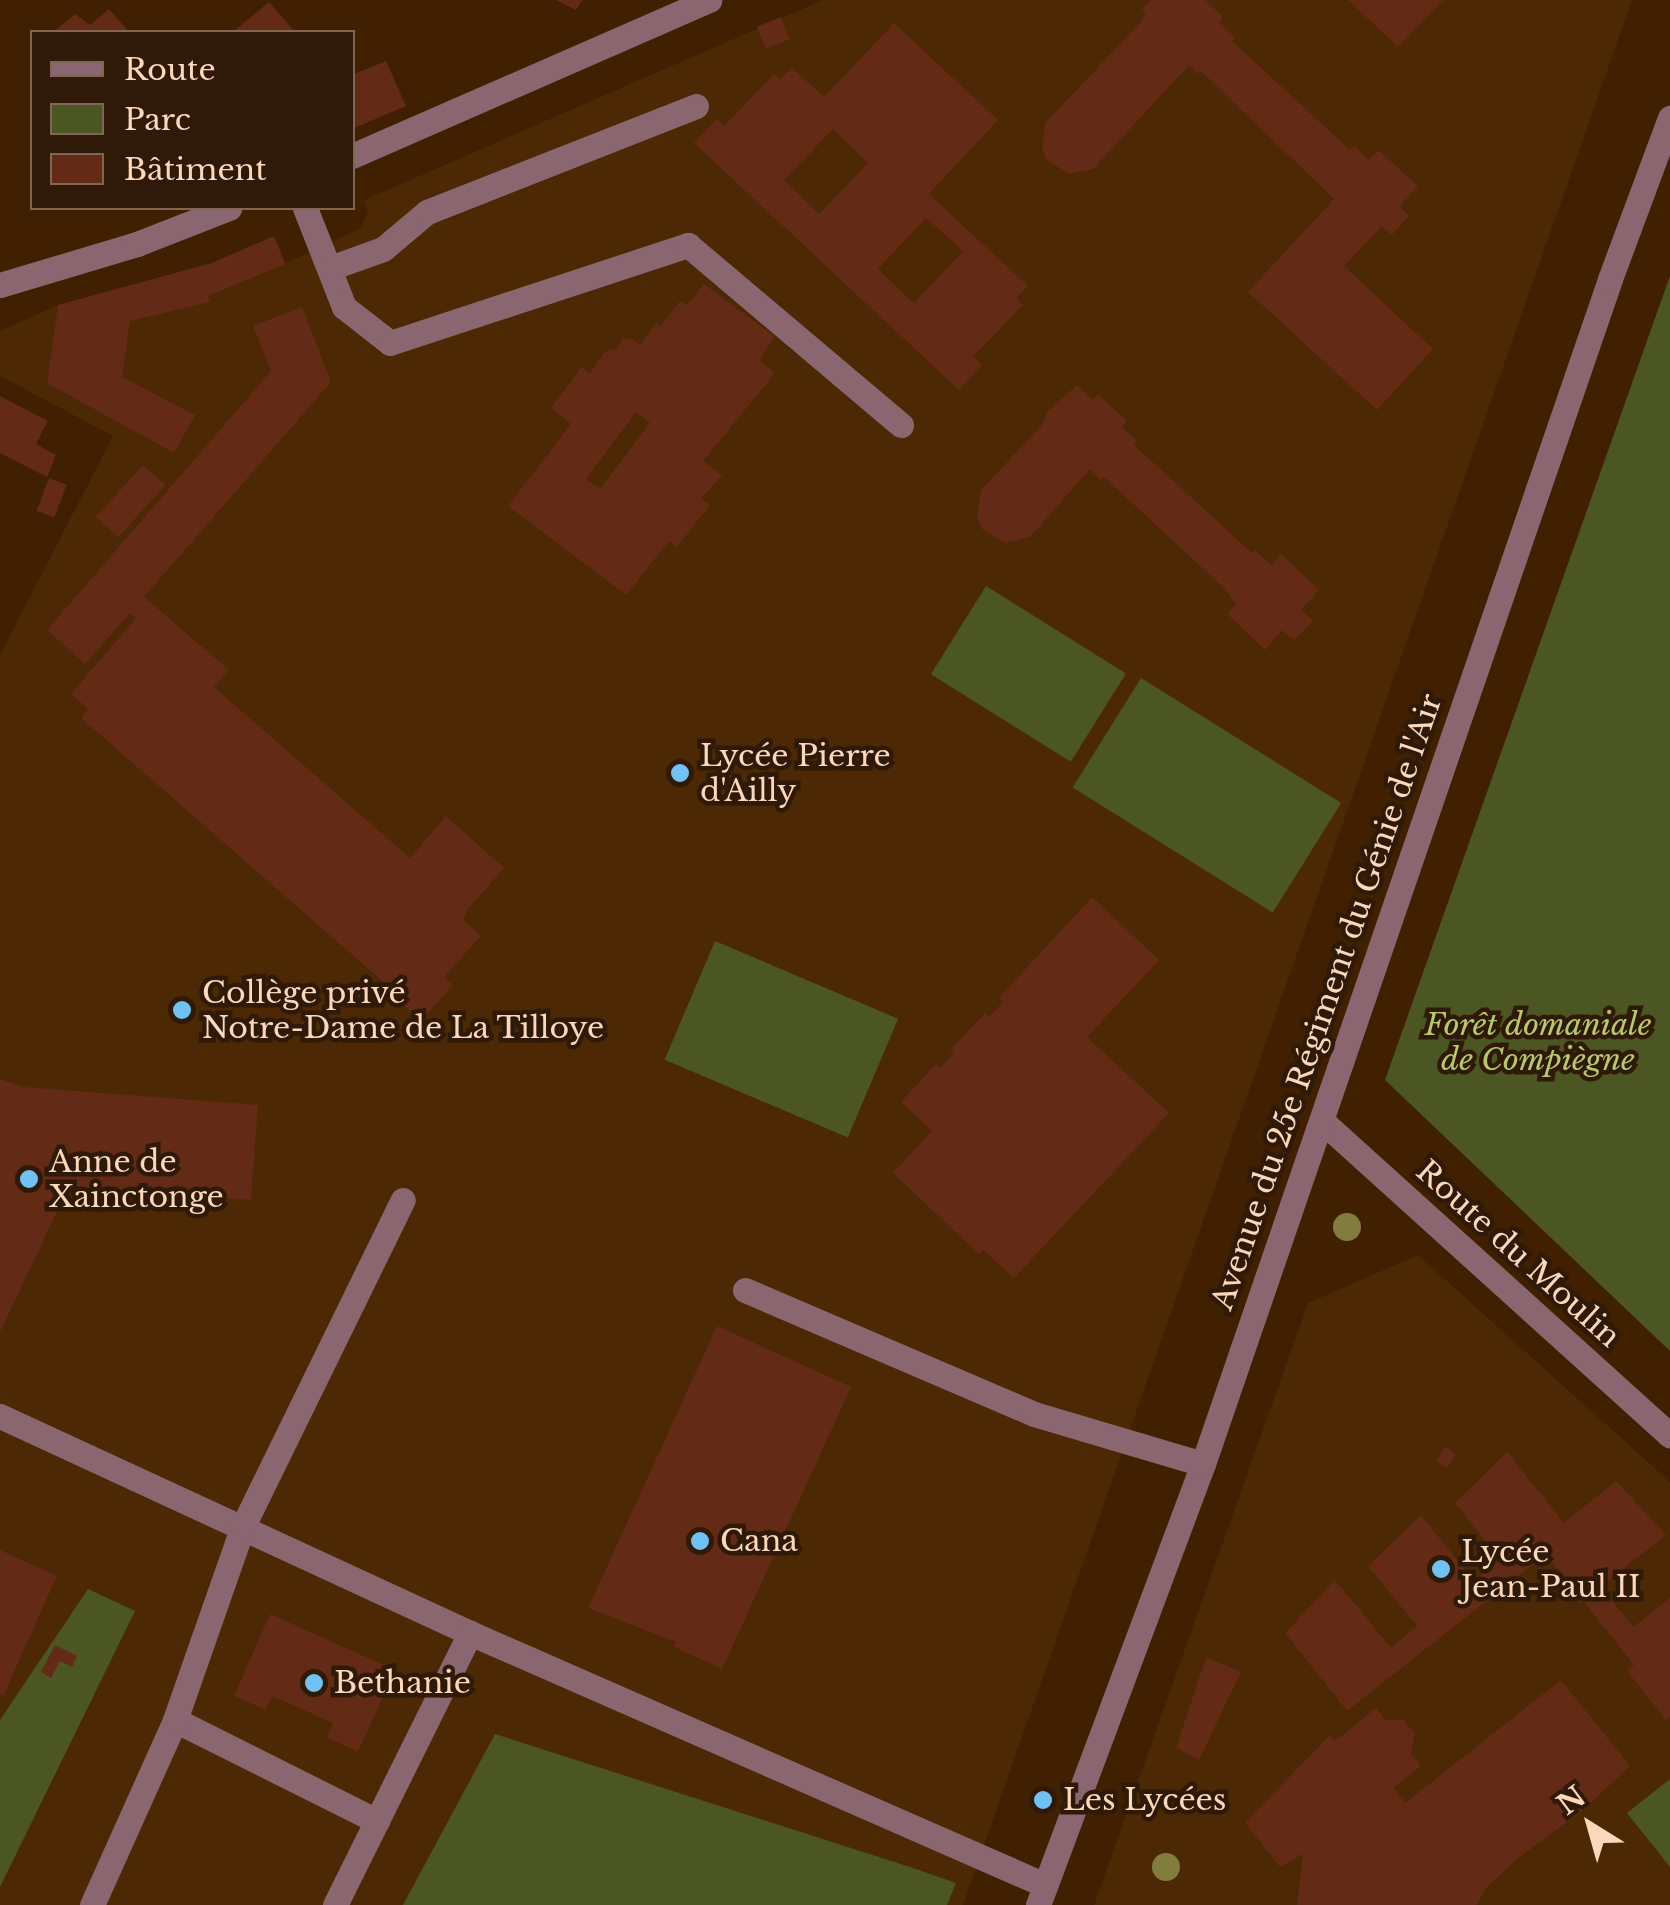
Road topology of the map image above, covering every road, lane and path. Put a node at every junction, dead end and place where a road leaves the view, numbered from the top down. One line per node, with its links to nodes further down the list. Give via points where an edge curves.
1 (709, 0): 4 (street)
2 (696, 106): 7 (street, via 427,212 383,249)
3 (1670, 118): 10 (street, Avenue du 25e Régiment du Génie de l'Air)
4 (355, 155)
5 (224, 210): 8 (street)
6 (305, 210): 7 (street)
7 (330, 268): 9 (street, via 344,307 390,344 688,244)
8 (0, 285)
9 (901, 425)
10 (1322, 1121): 14 (street, Route du Moulin); 15 (street, Avenue du 25e Régiment du Génie de l'Air)
11 (403, 1200): 16 (street)
12 (744, 1290): 15 (street, via 1034,1414)
13 (0, 1416): 16 (street)
14 (1670, 1434)
15 (1204, 1464): 20 (street, Avenue du 25e Régiment du Génie de l'Air)
16 (243, 1526): 17 (street); 18 (street)
17 (470, 1633): 19 (street); 20 (street)
18 (175, 1720): 19 (street); 21 (street)
19 (377, 1821): 22 (street)
20 (1041, 1895)
21 (92, 1905)
22 (335, 1905)

